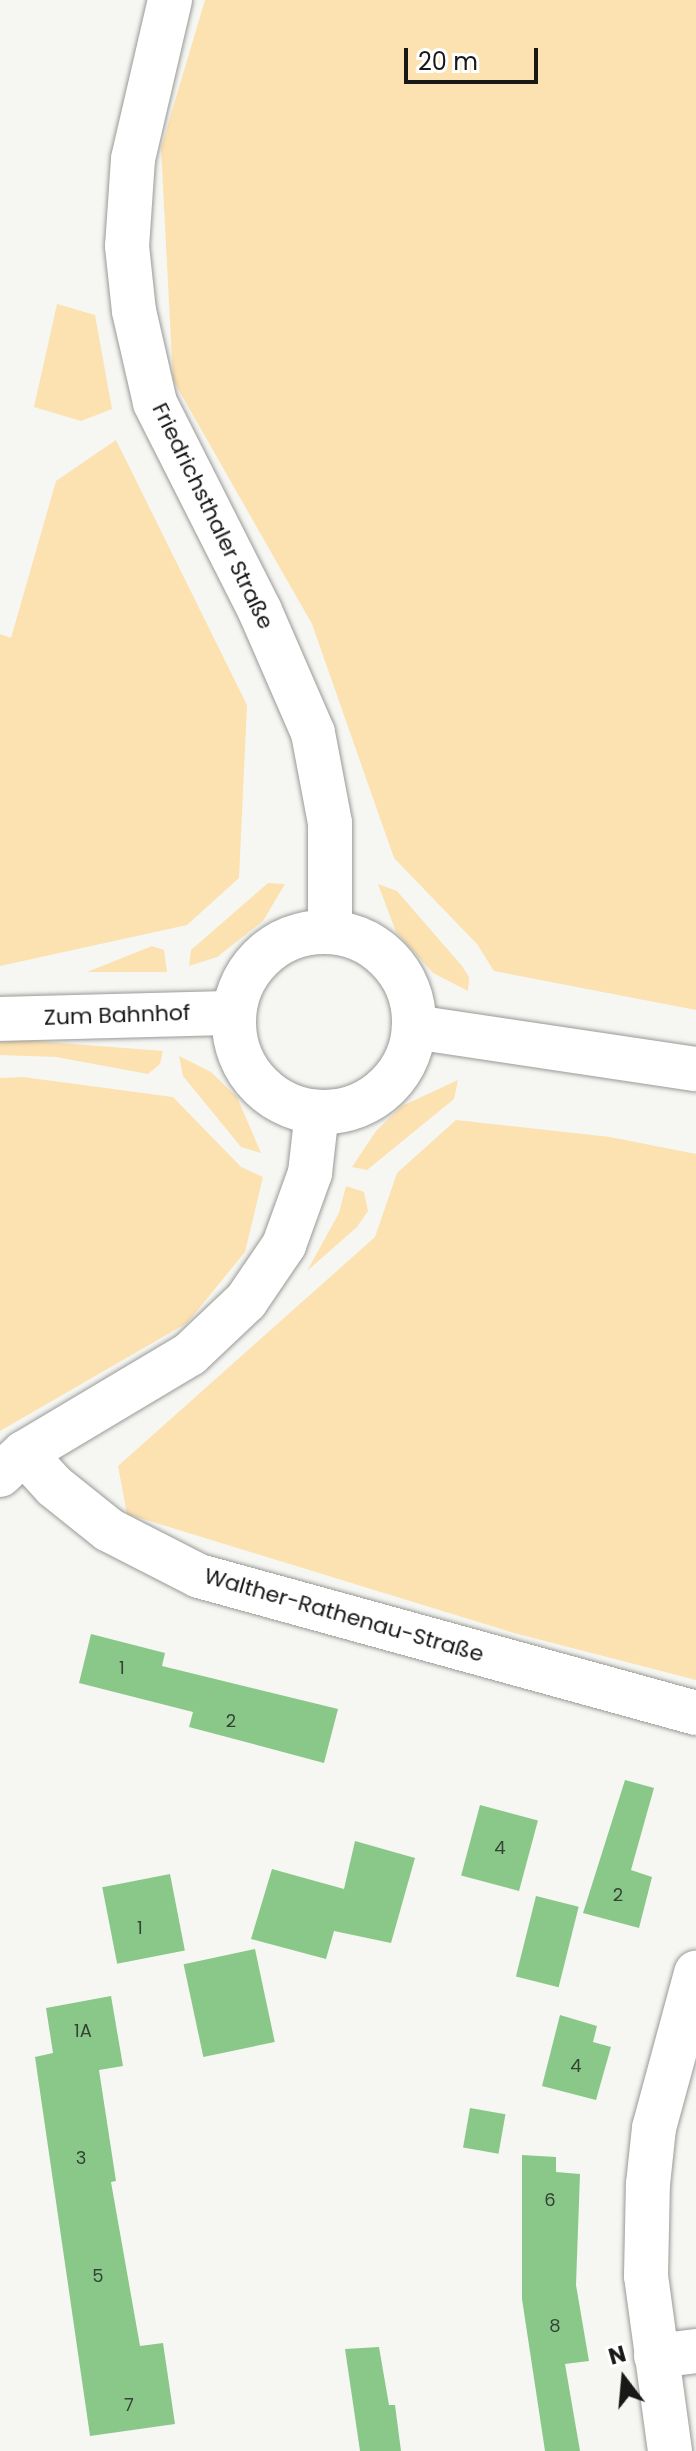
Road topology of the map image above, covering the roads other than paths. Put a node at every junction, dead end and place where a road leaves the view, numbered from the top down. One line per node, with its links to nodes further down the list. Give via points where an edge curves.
1 (170, 0): 2 (street, Friedrichsthaler Straße, via 133,159 127,246 134,311 155,403 260,611 313,733 330,823)
2 (330, 932): 3 (street, via 302,935 256,963 241,986); 5 (street, via 357,938 400,974 411,999)
3 (234, 1013): 4 (street, Zum Bahnhof); 7 (street, via 235,1037 255,1080 272,1097)
4 (0, 1019)
5 (414, 1027): 6 (street); 7 (street, via 408,1055 372,1099 346,1110)
6 (696, 1069)
7 (317, 1112): 8 (street, via 310,1173 284,1245 246,1301 190,1354)
8 (12, 1464): 9 (street, Walther-Rathenau-Straße, via 54,1486 109,1530 199,1576)
9 (696, 1713)
10 (696, 1973): 11 (street, via 654,2128 648,2184 646,2276)
11 (676, 2353): 12 (street)
12 (670, 2451)

